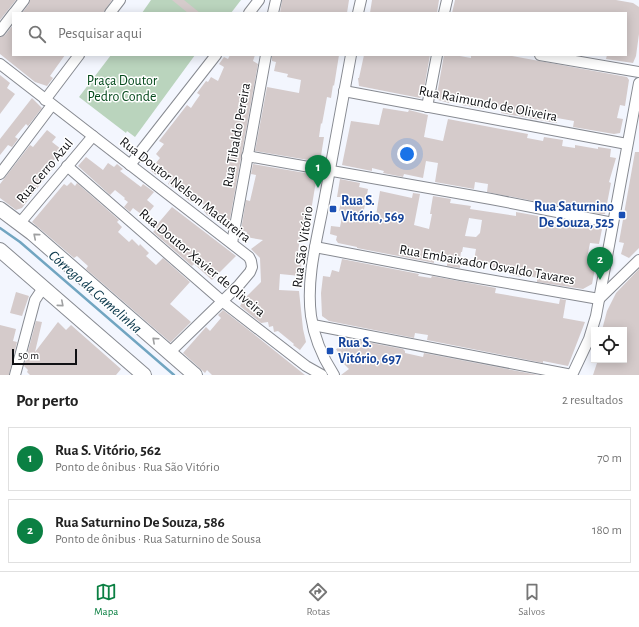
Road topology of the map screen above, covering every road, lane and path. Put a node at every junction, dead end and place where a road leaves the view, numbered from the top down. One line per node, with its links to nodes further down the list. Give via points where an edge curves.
1 (24, 0): 7 (street)
2 (120, 0): 8 (street)
3 (259, 0): 9 (street)
4 (276, 0): 10 (street)
5 (361, 0): 11 (street)
6 (447, 0): 12 (street)
7 (14, 12)
8 (111, 12)
9 (250, 12)
10 (273, 12)
11 (358, 12)
12 (444, 12)
13 (12, 14): 14 (street)
14 (0, 31)
15 (78, 56): 25 (street)
16 (215, 56): 30 (street)
17 (266, 56): 29 (street, Rua Tibaldo Pereira)
18 (351, 56): 24 (street, Rua São Vitório)
19 (436, 56): 26 (street)
20 (546, 56): 22 (street)
21 (0, 64): 25 (street, Rua Doutor Nelson Madureira)
22 (639, 72)
23 (639, 83): 28 (street)
24 (344, 91): 26 (street, Rua Raimundo de Oliveira); 33 (street, Rua São Vitório)
25 (49, 103): 27 (street, Rua Doutor Nelson Madureira); 32 (street)
26 (427, 106): 28 (street, Rua Raimundo de Oliveira)
27 (92, 136): 30 (street, Rua Doutor Nelson Madureira); 31 (street, Rua Cerro Azul)
28 (627, 144): 35 (street)
29 (247, 156): 33 (street); 37 (street, Rua Tibaldo Pereira)
30 (130, 165): 37 (street, Rua Doutor Nelson Madureira)
31 (67, 166): 36 (street, Rua Cerro Azul); 43 (street, Rua Doutor Xavier de Oliveira)
32 (2, 168)
33 (330, 171): 35 (street); 38 (street, Rua São Vitório)
34 (0, 209): 36 (main road)
35 (613, 223): 42 (street)
36 (19, 224): 45 (main road, one-way to 36)
37 (232, 243): 43 (street, Rua Doutor Nelson Madureira, via 249,257 252,267 247,276)
38 (315, 247): 42 (street, Rua Embaixador Osvaldo Tavares); 44 (street, Rua São Vitório, via 310,282)
39 (0, 250): 41 (main road)
40 (639, 260): 42 (street)
41 (43, 288): 46 (street, via 35,300); 47 (main road, one-way to 47)
42 (599, 299): 51 (street, via 589,339)
43 (222, 301): 45 (street, Rua Doutor Nelson Madureira); 49 (street, Rua Doutor Xavier de Oliveira, via 306,366)
44 (313, 326): 50 (street, Rua São Vitório, via 325,361); 51 (street)
45 (169, 353): 48 (main road)
46 (15, 375)
47 (144, 375)
48 (195, 375)
49 (322, 375)
50 (334, 375)
51 (572, 375)

